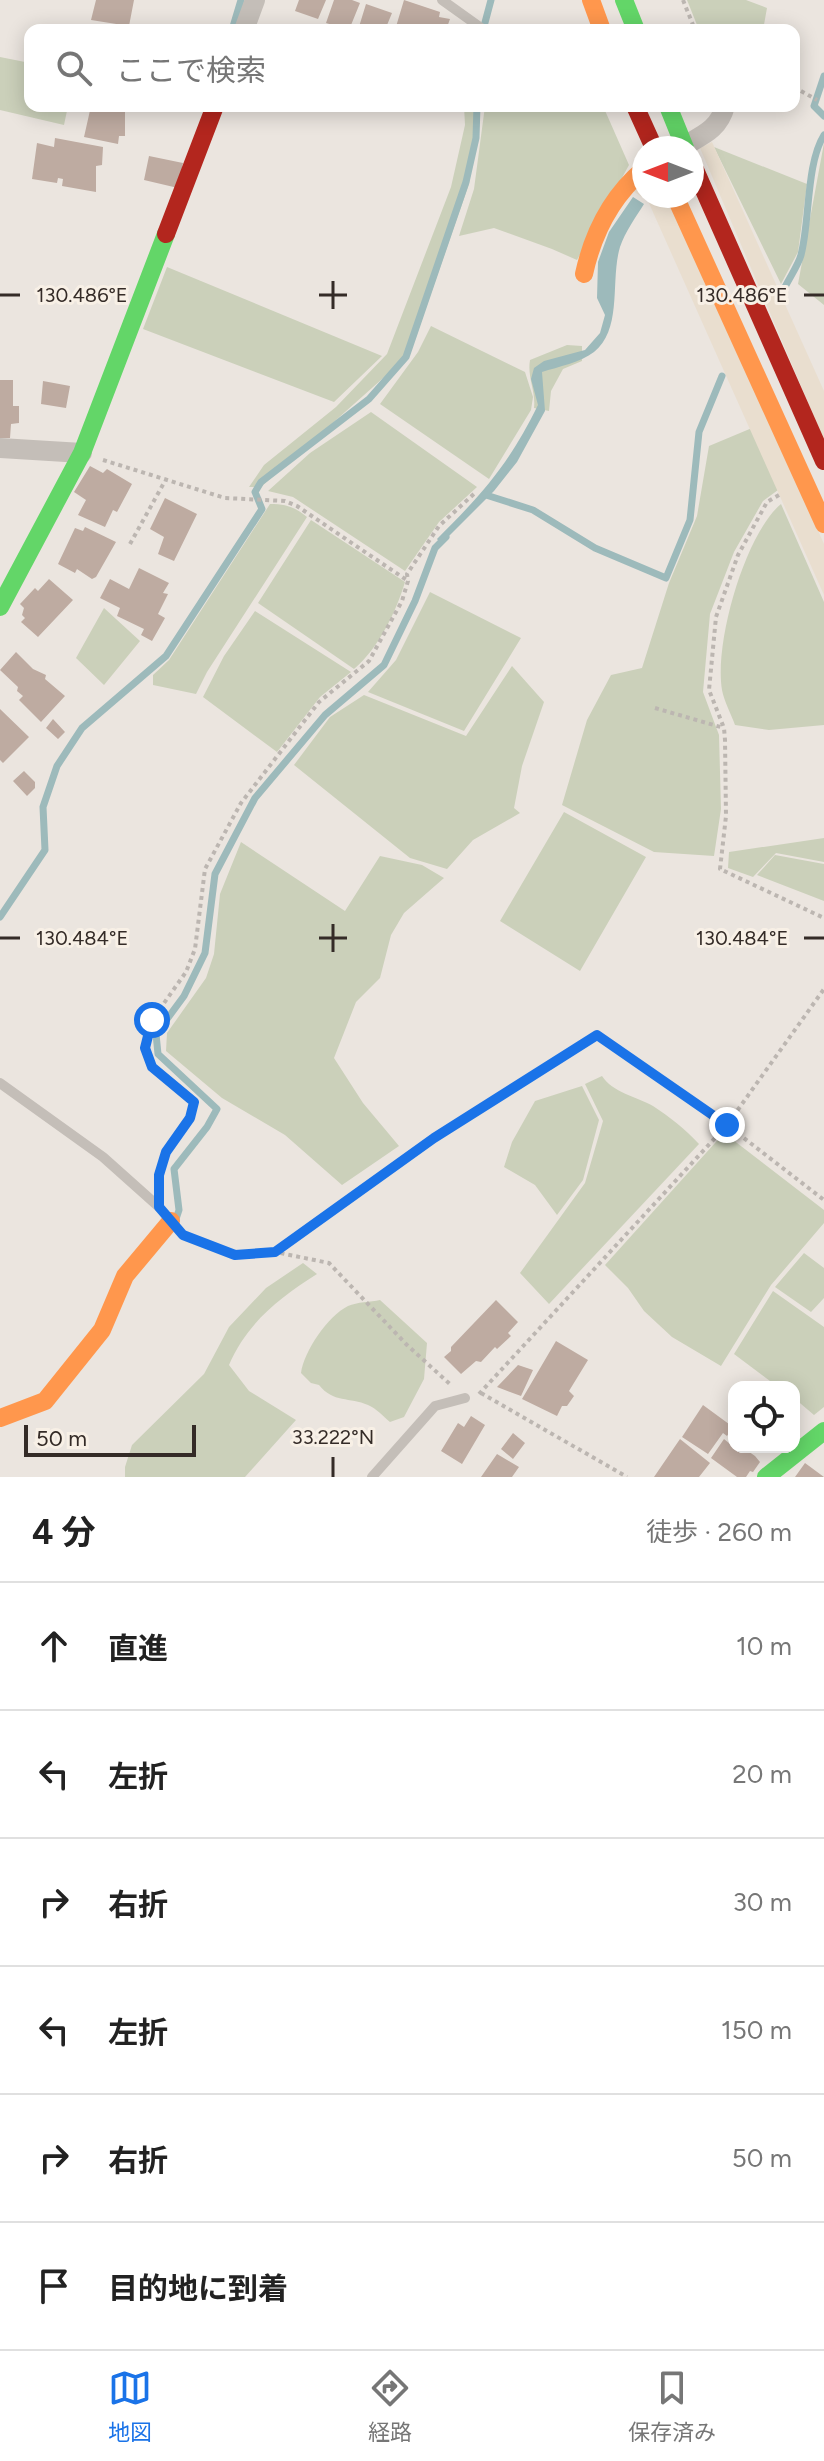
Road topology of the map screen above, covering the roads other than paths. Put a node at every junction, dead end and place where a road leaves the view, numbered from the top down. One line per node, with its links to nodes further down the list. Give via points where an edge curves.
1 (255, 0): 5 (street)
2 (442, 0): 6 (lane)
3 (591, 0): 7 (main road)
4 (630, 15): 8 (main road)
5 (246, 24)
6 (476, 24)
7 (600, 24)
8 (610, 24)
9 (213, 112): 21 (main road)
10 (638, 112): 13 (main road)
11 (670, 112): 14 (main road)
12 (724, 112): 15 (street)
13 (649, 136)
14 (680, 136)
15 (704, 137)
16 (632, 179): 19 (main road, via 602,221)
17 (704, 190): 22 (main road)
18 (680, 208): 23 (main road)
19 (584, 274)
20 (0, 448): 21 (street)
21 (82, 453): 24 (main road)
22 (824, 461)
23 (824, 524)
24 (0, 607)
25 (0, 1083): 26 (lane, via 103,1157)
26 (165, 1214): 28 (main road, via 125,1276 102,1330 45,1401)
27 (465, 1398): 30 (lane, via 435,1406)
28 (0, 1418)
29 (824, 1431): 31 (main road)
30 (372, 1477)
31 (766, 1477)

